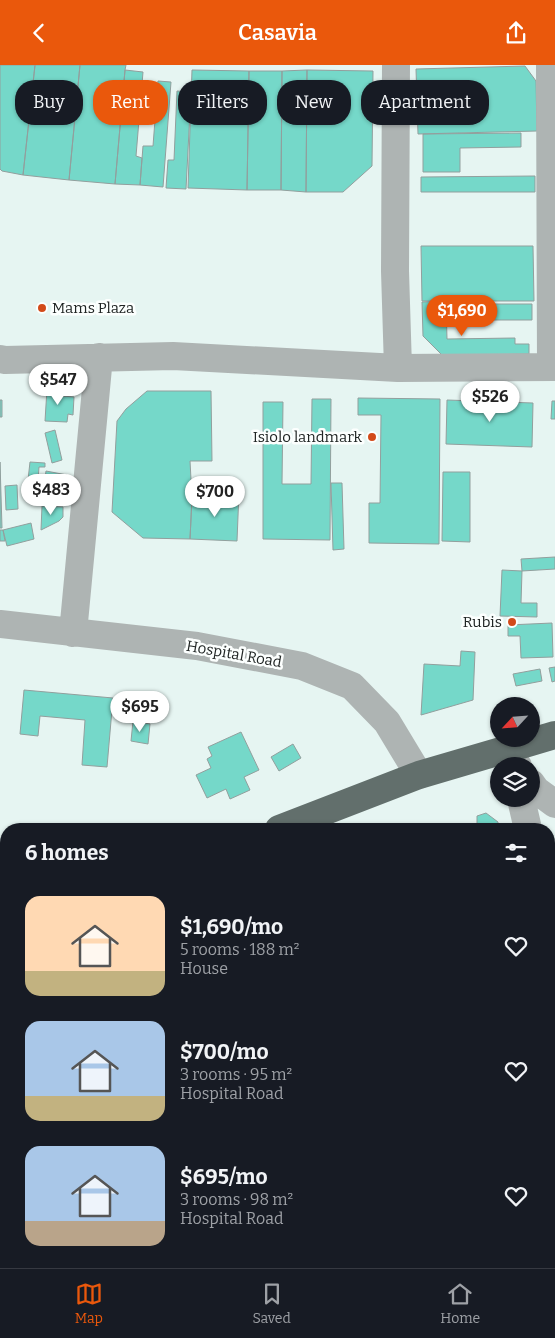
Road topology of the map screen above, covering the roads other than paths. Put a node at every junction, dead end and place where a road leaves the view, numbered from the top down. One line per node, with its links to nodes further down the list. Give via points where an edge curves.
1 (396, 65): 6 (street)
2 (550, 65): 5 (street)
3 (99, 357): 4 (street); 6 (street, via 173,356); 8 (street)
4 (0, 359)
5 (553, 367): 6 (street)
6 (398, 368)
7 (0, 624): 8 (street, Hospital Road)
8 (73, 633): 12 (street, Hospital Road, via 197,646 302,665 352,686 387,722)
9 (555, 735): 10 (highway)
10 (518, 757)
11 (490, 764): 12 (highway)
12 (419, 775): 16 (highway)
13 (540, 793): 14 (street)
14 (555, 804)
15 (523, 807): 17 (street)
16 (295, 823)
17 (527, 823)

